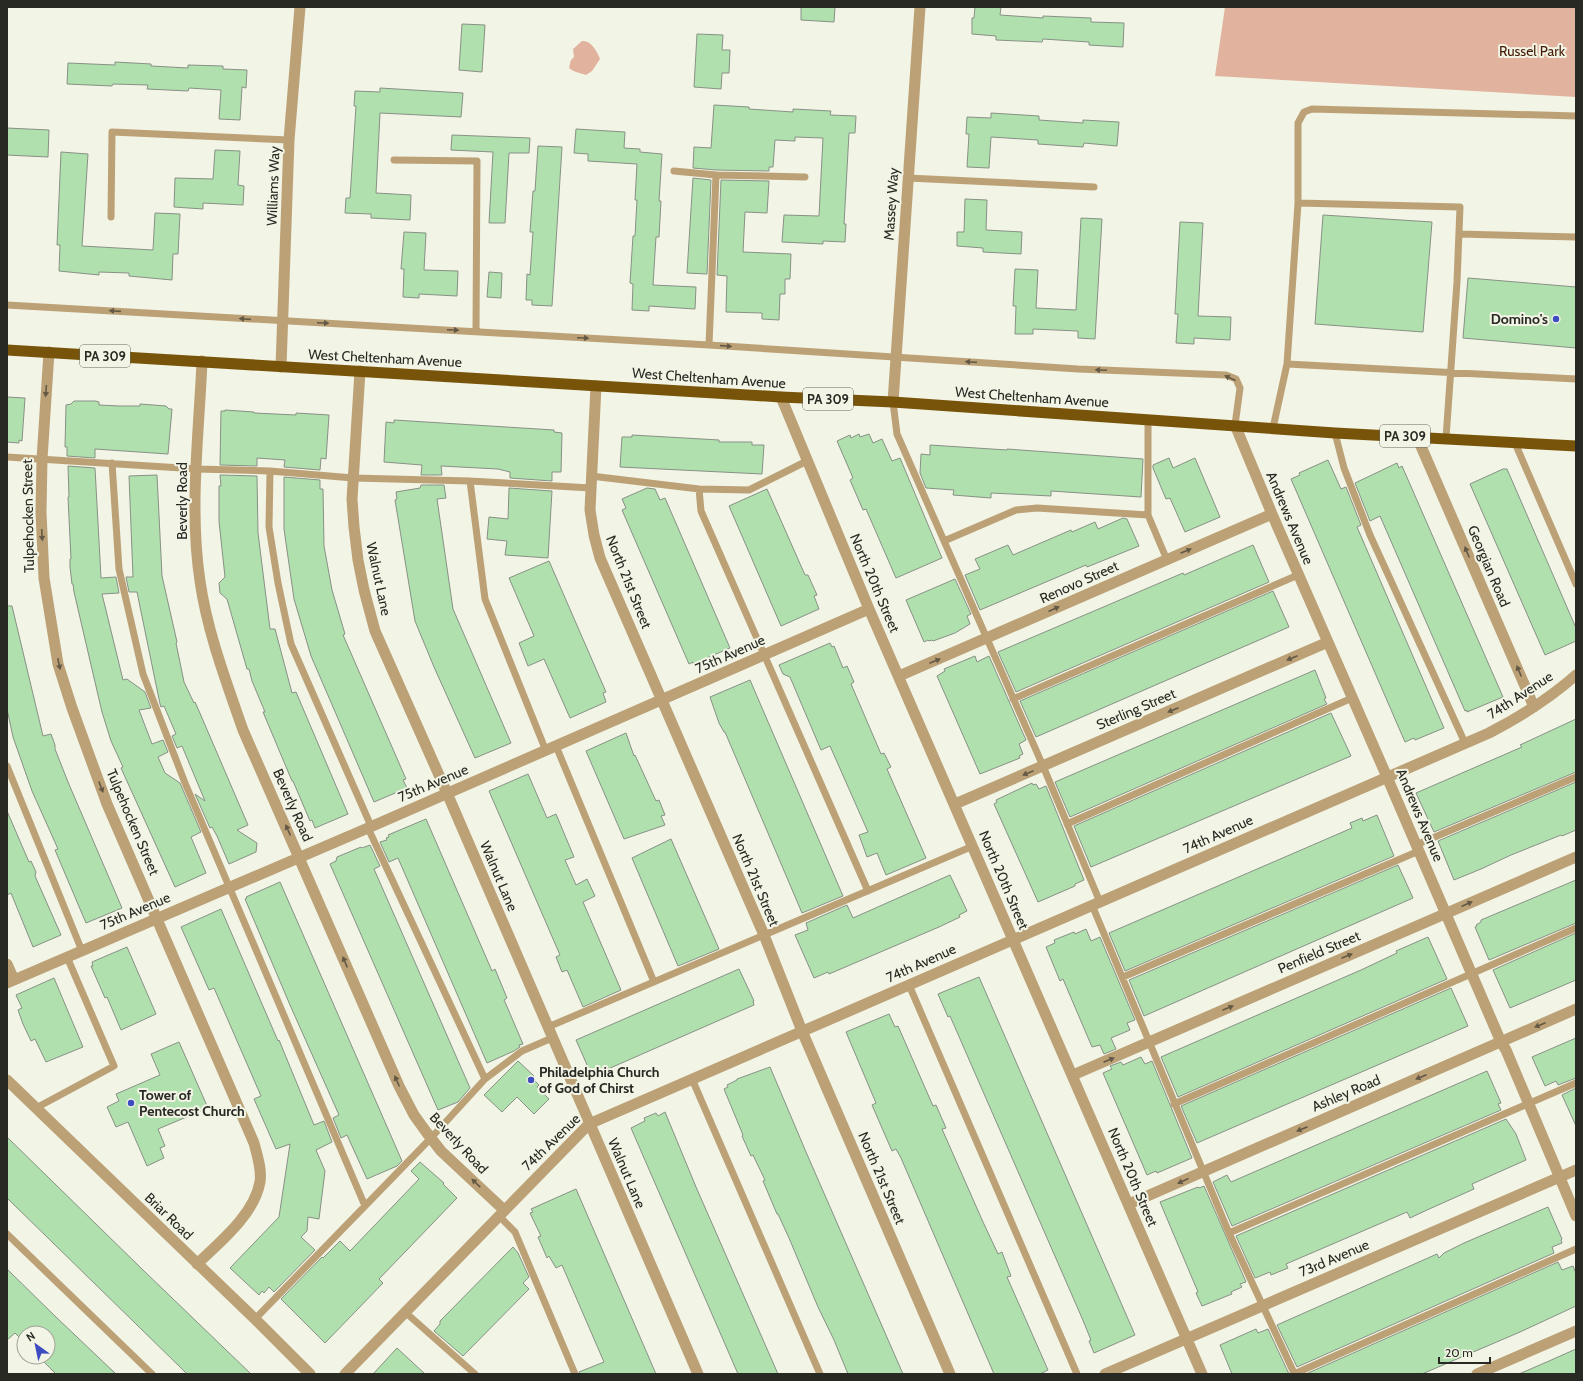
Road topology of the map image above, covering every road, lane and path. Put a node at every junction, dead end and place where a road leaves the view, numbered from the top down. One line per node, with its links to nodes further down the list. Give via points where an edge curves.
1 (300, 7): 4 (street, Williams Way)
2 (920, 7): 9 (street, Massey Way)
3 (1576, 116): 11 (lane, via 1312,109 1304,112 1298,123)
4 (289, 140): 12 (lane, via 112,132); 16 (street, Williams Way)
5 (394, 160): 17 (lane, via 477,161)
6 (674, 171): 7 (lane)
7 (716, 175): 8 (lane); 18 (lane)
8 (805, 177)
9 (908, 178): 10 (lane); 21 (street, Massey Way)
10 (1094, 187)
11 (1298, 203): 13 (lane, via 1460,207); 23 (lane)
12 (111, 217)
13 (1459, 234): 14 (lane); 26 (lane)
14 (1576, 237)
15 (7, 305): 16 (lane, one-way to 15)
16 (284, 321): 17 (lane, one-way to 17); 24 (street, Williams Way)
17 (476, 332): 18 (lane, one-way to 18)
18 (709, 345): 21 (lane, one-way to 21)
19 (7, 350): 20 (highway, West Cheltenham Avenue / PA 309)
20 (48, 352): 22 (highway, West Cheltenham Avenue / PA 309); 40 (street, Tulpehocken Street, one-way to 40)
21 (896, 357): 30 (street, Massey Way); 32 (lane, one-way to 21, via 1240,388 1236,379 1226,375 1078,369)
22 (202, 362): 24 (highway, West Cheltenham Avenue / PA 309); 43 (street, Beverly Road)
23 (1287, 364): 26 (lane); 33 (lane)
24 (281, 367): 25 (highway, West Cheltenham Avenue / PA 309)
25 (360, 371): 28 (highway, West Cheltenham Avenue / PA 309); 46 (street, Walnut Lane)
26 (1451, 372): 27 (lane); 36 (lane)
27 (1576, 379)
28 (596, 386): 29 (highway, West Cheltenham Avenue / PA 309); 45 (street, North 21st Street)
29 (781, 397): 30 (highway, West Cheltenham Avenue / PA 309); 41 (street, North 20th Street)
30 (893, 402): 31 (highway, West Cheltenham Avenue / PA 309); 52 (lane, via 897,434)
31 (1148, 420): 32 (highway, West Cheltenham Avenue / PA 309); 51 (lane)
32 (1235, 425): 33 (highway, West Cheltenham Avenue / PA 309); 50 (street, Andrews Avenue)
33 (1273, 428): 34 (highway, West Cheltenham Avenue / PA 309)
34 (1335, 433): 35 (highway, West Cheltenham Avenue / PA 309); 66 (lane, via 1344,468 1370,535)
35 (1417, 437): 36 (highway, West Cheltenham Avenue / PA 309); 65 (street, Georgian Road, one-way to 35)
36 (1446, 438): 37 (highway, West Cheltenham Avenue / PA 309)
37 (1515, 443): 38 (highway, West Cheltenham Avenue / PA 309); 55 (lane)
38 (1576, 446)
39 (7, 457): 40 (lane)
40 (42, 459): 42 (lane); 85 (street, Tulpehocken Street, one-way to 85, via 44,578 58,664 102,789)
41 (807, 461): 49 (lane, via 749,490); 56 (street, North 20th Street)
42 (112, 463): 43 (lane); 81 (lane, via 118,569 143,674 185,783)
43 (196, 469): 44 (lane); 79 (street, Beverly Road, one-way to 43, via 243,730 209,622 200,580)
44 (270, 471): 46 (lane); 76 (lane, via 270,527 290,644)
45 (591, 476): 48 (street, North 21st Street); 49 (lane)
46 (353, 478): 47 (lane); 73 (street, Walnut Lane, via 352,499 358,560 376,631)
47 (470, 481): 48 (lane); 68 (lane, via 485,599)
48 (591, 488): 64 (street, North 21st Street, via 590,510 600,558)
49 (699, 489): 59 (lane, via 701,511)
50 (1272, 514): 53 (street, Renovo Street, one-way to 50); 54 (street, Andrews Avenue)
51 (1148, 515): 52 (lane, via 1037,508 1016,510); 53 (lane)
52 (944, 541): 57 (lane)
53 (1167, 560): 57 (street, Renovo Street, one-way to 53)
54 (1298, 576): 58 (street, Andrews Avenue); 63 (lane)
55 (1576, 584)
56 (869, 609): 59 (street, 75th Avenue); 61 (street, North 20th Street)
57 (986, 638): 61 (street, Renovo Street, one-way to 57); 63 (lane)
58 (1328, 642): 62 (street, Andrews Avenue); 70 (street, Sterling Street, one-way to 70)
59 (765, 655): 64 (street, 75th Avenue); 82 (lane)
60 (1576, 675): 65 (street, 74th Avenue)
61 (899, 676): 74 (street, North 20th Street)
62 (1352, 698): 71 (street, Andrews Avenue); 75 (lane)
63 (1013, 699): 70 (lane)
64 (662, 700): 67 (street, 75th Avenue); 87 (street, North 21st Street)
65 (1534, 707): 66 (street, 74th Avenue, via 1515,720)
66 (1465, 743): 71 (street, 74th Avenue)
67 (556, 746): 68 (street, 75th Avenue); 95 (lane)
68 (546, 750): 73 (street, 75th Avenue)
69 (7, 766): 89 (lane)
70 (1043, 766): 74 (street, Sterling Street, one-way to 74); 75 (lane)
71 (1387, 777): 78 (street, Andrews Avenue); 83 (street, 74th Avenue)
72 (1576, 777): 78 (lane)
73 (447, 793): 76 (street, 75th Avenue); 98 (street, Walnut Lane)
74 (955, 804): 77 (street, North 20th Street)
75 (1067, 824): 83 (lane)
76 (370, 827): 79 (street, 75th Avenue); 104 (lane)
77 (973, 846): 82 (lane); 88 (street, North 20th Street)
78 (1418, 848): 84 (street, Andrews Avenue); 93 (lane)
79 (300, 857): 81 (street, 75th Avenue); 112 (street, Beverly Road, one-way to 79, via 414,1115 399,1086)
80 (1576, 857): 84 (street, Penfield Street, one-way to 80)
81 (230, 887): 85 (street, 75th Avenue); 117 (lane)
82 (868, 891): 87 (lane)
83 (1096, 903): 88 (street, 74th Avenue); 93 (lane)
84 (1446, 914): 92 (street, Andrews Avenue); 101 (street, Penfield Street, one-way to 84)
85 (158, 918): 89 (street, 75th Avenue); 123 (street, Tulpehocken Street, via 254,1143 259,1162 260,1182 247,1212)
86 (1576, 928): 92 (lane)
87 (764, 935): 95 (lane); 99 (street, North 21st Street)
88 (1012, 940): 96 (street, 74th Avenue); 103 (street, North 20th Street)
89 (82, 951): 90 (street, 75th Avenue)
90 (67, 957): 94 (street, 75th Avenue); 110 (lane, via 114,1066)
91 (7, 964): 94 (street)
92 (1472, 974): 102 (street, Andrews Avenue); 108 (lane)
93 (1123, 977): 101 (lane)
94 (10, 982)
95 (654, 982): 98 (lane)
96 (909, 985): 99 (street, 74th Avenue); 137 (lane)
97 (1576, 1010): 102 (street, Ashley Road, one-way to 102)
98 (548, 1027): 100 (street, Walnut Lane)
99 (802, 1031): 105 (street, 74th Avenue); 136 (street, North 21st Street)
100 (552, 1038): 104 (lane, via 522,1051); 111 (street, Walnut Lane)
101 (1150, 1042): 103 (street, Penfield Street, one-way to 101); 108 (lane)
102 (1501, 1042): 109 (street, Andrews Avenue); 114 (street, Ashley Road, one-way to 114)
103 (1073, 1075): 116 (street, North 20th Street)
104 (485, 1079): 112 (lane)
105 (692, 1079): 111 (street, 74th Avenue); 135 (lane)
106 (7, 1080): 110 (street, Briar Road)
107 (1576, 1083): 109 (lane)
108 (1174, 1104): 114 (lane)
109 (1528, 1104): 115 (street, Andrews Avenue); 120 (lane)
110 (36, 1108): 123 (street, Briar Road)
111 (589, 1124): 118 (street, 74th Avenue); 134 (street, Walnut Lane)
112 (431, 1138): 117 (lane); 118 (street, Beverly Road, one-way to 112)
113 (1576, 1170): 115 (street, 73rd Avenue)
114 (1203, 1171): 116 (street, Ashley Road, one-way to 116); 120 (lane)
115 (1559, 1178): 119 (street, Andrews Avenue); 124 (street, 73rd Avenue)
116 (1129, 1204): 128 (street, North 20th Street)
117 (365, 1206): 126 (lane)
118 (501, 1213): 125 (street, 74th Avenue); 133 (lane, via 515,1232)
119 (1576, 1216)
120 (1229, 1233): 124 (lane)
121 (7, 1234): 129 (lane)
122 (1576, 1249): 140 (lane)
123 (198, 1264): 126 (street, Briar Road)
124 (1262, 1306): 128 (street, 73rd Avenue); 140 (lane)
125 (405, 1312): 131 (street, 74th Avenue); 132 (lane)
126 (255, 1319): 130 (street, Briar Road)
127 (1576, 1331): 141 (street)
128 (1186, 1339): 138 (street, 73rd Avenue); 139 (street, North 20th Street)
129 (152, 1374)
130 (310, 1374)
131 (345, 1374)
132 (474, 1374)
133 (575, 1374)
134 (698, 1374)
135 (820, 1374)
136 (950, 1374)
137 (1077, 1374)
138 (1105, 1374)
139 (1202, 1374)
140 (1294, 1374)
141 (1477, 1374)

